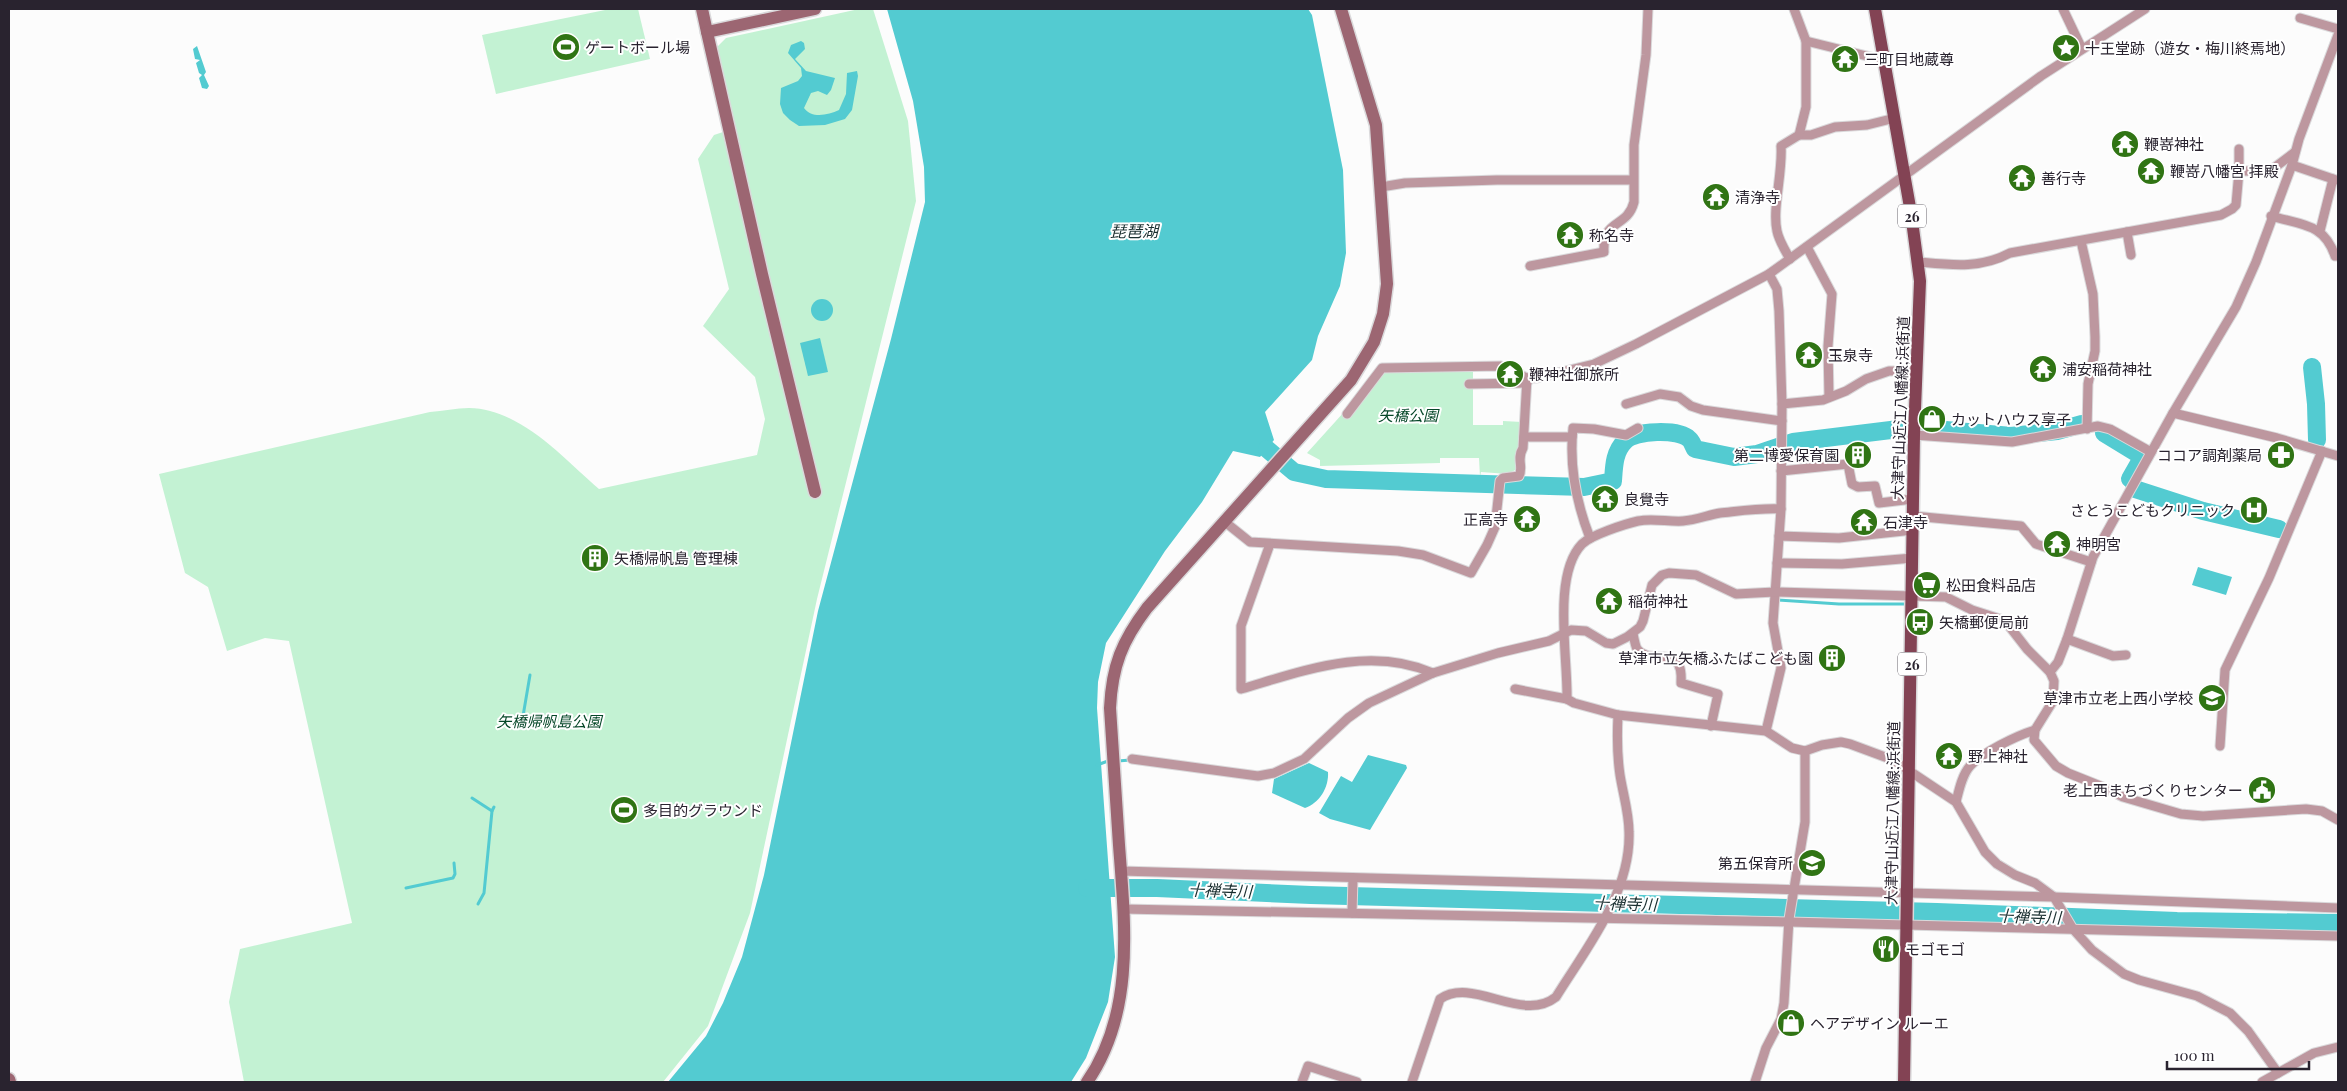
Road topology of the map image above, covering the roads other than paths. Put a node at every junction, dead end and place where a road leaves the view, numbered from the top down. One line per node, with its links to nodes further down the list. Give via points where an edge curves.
1 (702, 9): 11 (street)
2 (815, 9): 11 (street)
3 (1341, 9): 25 (street, via 1376,125)
4 (1648, 9): 24 (street)
5 (1794, 9): 13 (street)
6 (1874, 9): 15 (main road, 大津守山近江八幡線;浜街道 / 26)
7 (2063, 9): 14 (street)
8 (2145, 9): 14 (street)
9 (2300, 18): 10 (street)
10 (2338, 29)
11 (707, 32): 55 (street)
12 (2338, 35): 19 (street)
13 (1806, 41): 15 (street); 17 (street, via 1806,106)
14 (2082, 49): 22 (street)
15 (1883, 60): 16 (main road, 大津守山近江八幡線;浜街道 / 26)
16 (1895, 118): 17 (street); 22 (main road, 大津守山近江八幡線;浜街道 / 26)
17 (1800, 135): 33 (street, via 1781,146 1776,220 1780,241)
18 (2239, 149): 21 (street)
19 (2295, 152): 20 (street); 21 (street, via 2270,171)
20 (2292, 165): 23 (street); 26 (street)
21 (2239, 171): 28 (street, via 2236,205 2226,213)
22 (1904, 173): 30 (street); 34 (main road, 大津守山近江八幡線;浜街道 / 26)
23 (2336, 179): 27 (street)
24 (1633, 180): 25 (street, via 1497,180 1405,183); 35 (street, via 1630,214 1606,233 1604,252)
25 (1381, 187): 58 (street, via 1387,284 1383,314 1374,342 1351,380)
26 (2271, 216): 27 (street); 43 (street, via 2256,262 2236,307)
27 (2320, 231): 32 (street)
28 (2126, 232): 29 (street); 31 (street)
29 (2081, 241): 34 (street, via 2010,253 1996,261 1965,266); 47 (street, via 2093,294 2096,337 2088,384)
30 (1807, 247): 33 (street); 40 (street, via 1832,294 1828,346)
31 (2131, 255)
32 (2338, 256)
33 (1790, 258): 36 (street)
34 (1919, 262): 37 (main road, 大津守山近江八幡線;浜街道 / 26)
35 (1530, 266)
36 (1769, 274): 38 (street, via 1594,364); 42 (street, via 1778,298)
37 (1916, 371): 40 (street, via 1889,372 1866,379); 48 (main road, 大津守山近江八幡線;浜街道 / 26)
38 (1527, 380): 39 (street); 44 (street, via 1501,366 1382,368); 49 (street)
39 (1469, 384)
40 (1830, 398): 42 (street)
41 (1626, 404): 45 (street, via 1660,394 1679,397 1704,410)
42 (1782, 404): 45 (street)
43 (2173, 413): 51 (street); 52 (street)
44 (1347, 414)
45 (1782, 421): 54 (street)
46 (1638, 428): 50 (street, via 1626,436 1573,428)
47 (2087, 429): 48 (street, via 2012,442); 52 (street, via 2098,426 2110,429)
48 (1915, 430): 56 (main road, 大津守山近江八幡線;浜街道 / 26)
49 (1524, 437): 50 (street); 62 (street, via 1519,455 1521,473 1503,478 1494,527 1471,572 1423,555 1398,551)
50 (1572, 437): 61 (street, via 1575,488)
51 (2322, 451): 53 (street); 80 (street, via 2269,578 2225,670)
52 (2152, 452): 64 (street)
53 (2338, 456)
54 (1781, 471): 56 (street, via 1848,464 1852,484 1875,486 1879,503); 57 (street)
55 (815, 492)
56 (1914, 500): 59 (main road, 大津守山近江八幡線;浜街道 / 26)
57 (1781, 509): 60 (street); 61 (street, via 1762,508 1682,521 1639,521)
58 (1226, 522): 62 (street, via 1250,542); 86 (street, via 1131,629 1111,682)
59 (1913, 523): 60 (street, via 1840,538); 63 (main road, 大津守山近江八幡線;浜街道 / 26); 64 (street, via 2021,526 2036,544)
60 (1779, 536): 65 (street)
61 (1590, 538): 68 (street, via 1574,555 1566,576 1563,600)
62 (1270, 544): 73 (street, via 1241,626 1241,689 1345,661 1404,664)
63 (1913, 558): 65 (street, via 1842,564); 67 (main road, 大津守山近江八幡線;浜街道 / 26)
64 (2091, 562): 70 (street)
65 (1777, 563): 66 (street)
66 (1775, 592): 67 (street); 69 (street, via 1736,594 1696,575 1662,575 1652,585 1644,621); 79 (street, via 1773,623 1781,668)
67 (1913, 597): 72 (street, via 1946,598 2006,622); 83 (main road, 大津守山近江八幡線;浜街道 / 26)
68 (1566, 632): 69 (street, via 1586,631 1603,642 1613,644); 73 (street, via 1549,641); 75 (street)
69 (1633, 634): 77 (street, via 1640,652 1669,658 1680,665 1681,683 1718,694)
70 (2067, 639): 71 (street, via 2113,656); 72 (street, via 2058,662)
71 (2126, 655)
72 (2050, 672): 78 (street, via 2055,692 2053,701)
73 (1433, 673): 82 (street, via 1369,703 1304,759 1274,774 1258,776)
74 (1515, 689): 75 (street)
75 (1568, 699): 76 (street)
76 (1618, 715): 77 (street); 88 (street, via 1617,750 1630,830)
77 (1711, 726): 79 (street)
78 (2035, 730): 84 (street, via 1970,766); 85 (street, via 2036,744 2056,766 2122,797 2181,814 2203,816 2306,809 2322,811)
79 (1766, 731): 81 (street, via 1792,748)
80 (2220, 746)
81 (1805, 751): 83 (street, via 1841,742 1893,760); 89 (street, via 1805,822)
82 (1132, 759)
83 (1909, 771): 84 (street); 90 (main road, 大津守山近江八幡線;浜街道 / 26)
84 (1956, 802): 91 (street, via 1985,852 1997,864 2036,883)
85 (2338, 820)
86 (1121, 873): 87 (street); 92 (street)
87 (1353, 880): 88 (street); 94 (street)
88 (1620, 888): 89 (street); 95 (street)
89 (1793, 892): 90 (street); 96 (street)
90 (1907, 895): 91 (street); 97 (main road, 大津守山近江八幡線;浜街道 / 26)
91 (2055, 899): 93 (street); 98 (street)
92 (1123, 907): 94 (street); 102 (street, via 1123,981 1117,1016 1104,1051)
93 (2338, 908)
94 (1352, 911): 95 (street)
95 (1605, 916): 96 (street); 105 (street, via 1556,997 1548,1004 1533,1006 1455,991 1440,999)
96 (1789, 920): 97 (street); 106 (street, via 1781,1019 1766,1048)
97 (1907, 923): 98 (street); 107 (main road, 大津守山近江八幡線;浜街道 / 26)
98 (2072, 927): 99 (street); 101 (street, via 2092,950 2124,974 2197,996 2230,1013 2248,1031)
99 (2338, 936)
100 (2338, 1047): 101 (street, via 2314,1053)
101 (2278, 1073): 108 (street)
102 (1087, 1082)
103 (1302, 1082): 104 (street, via 1308,1066)
104 (1357, 1082)
105 (1412, 1082)
106 (1755, 1082)
107 (1904, 1082)
108 (2262, 1082)

